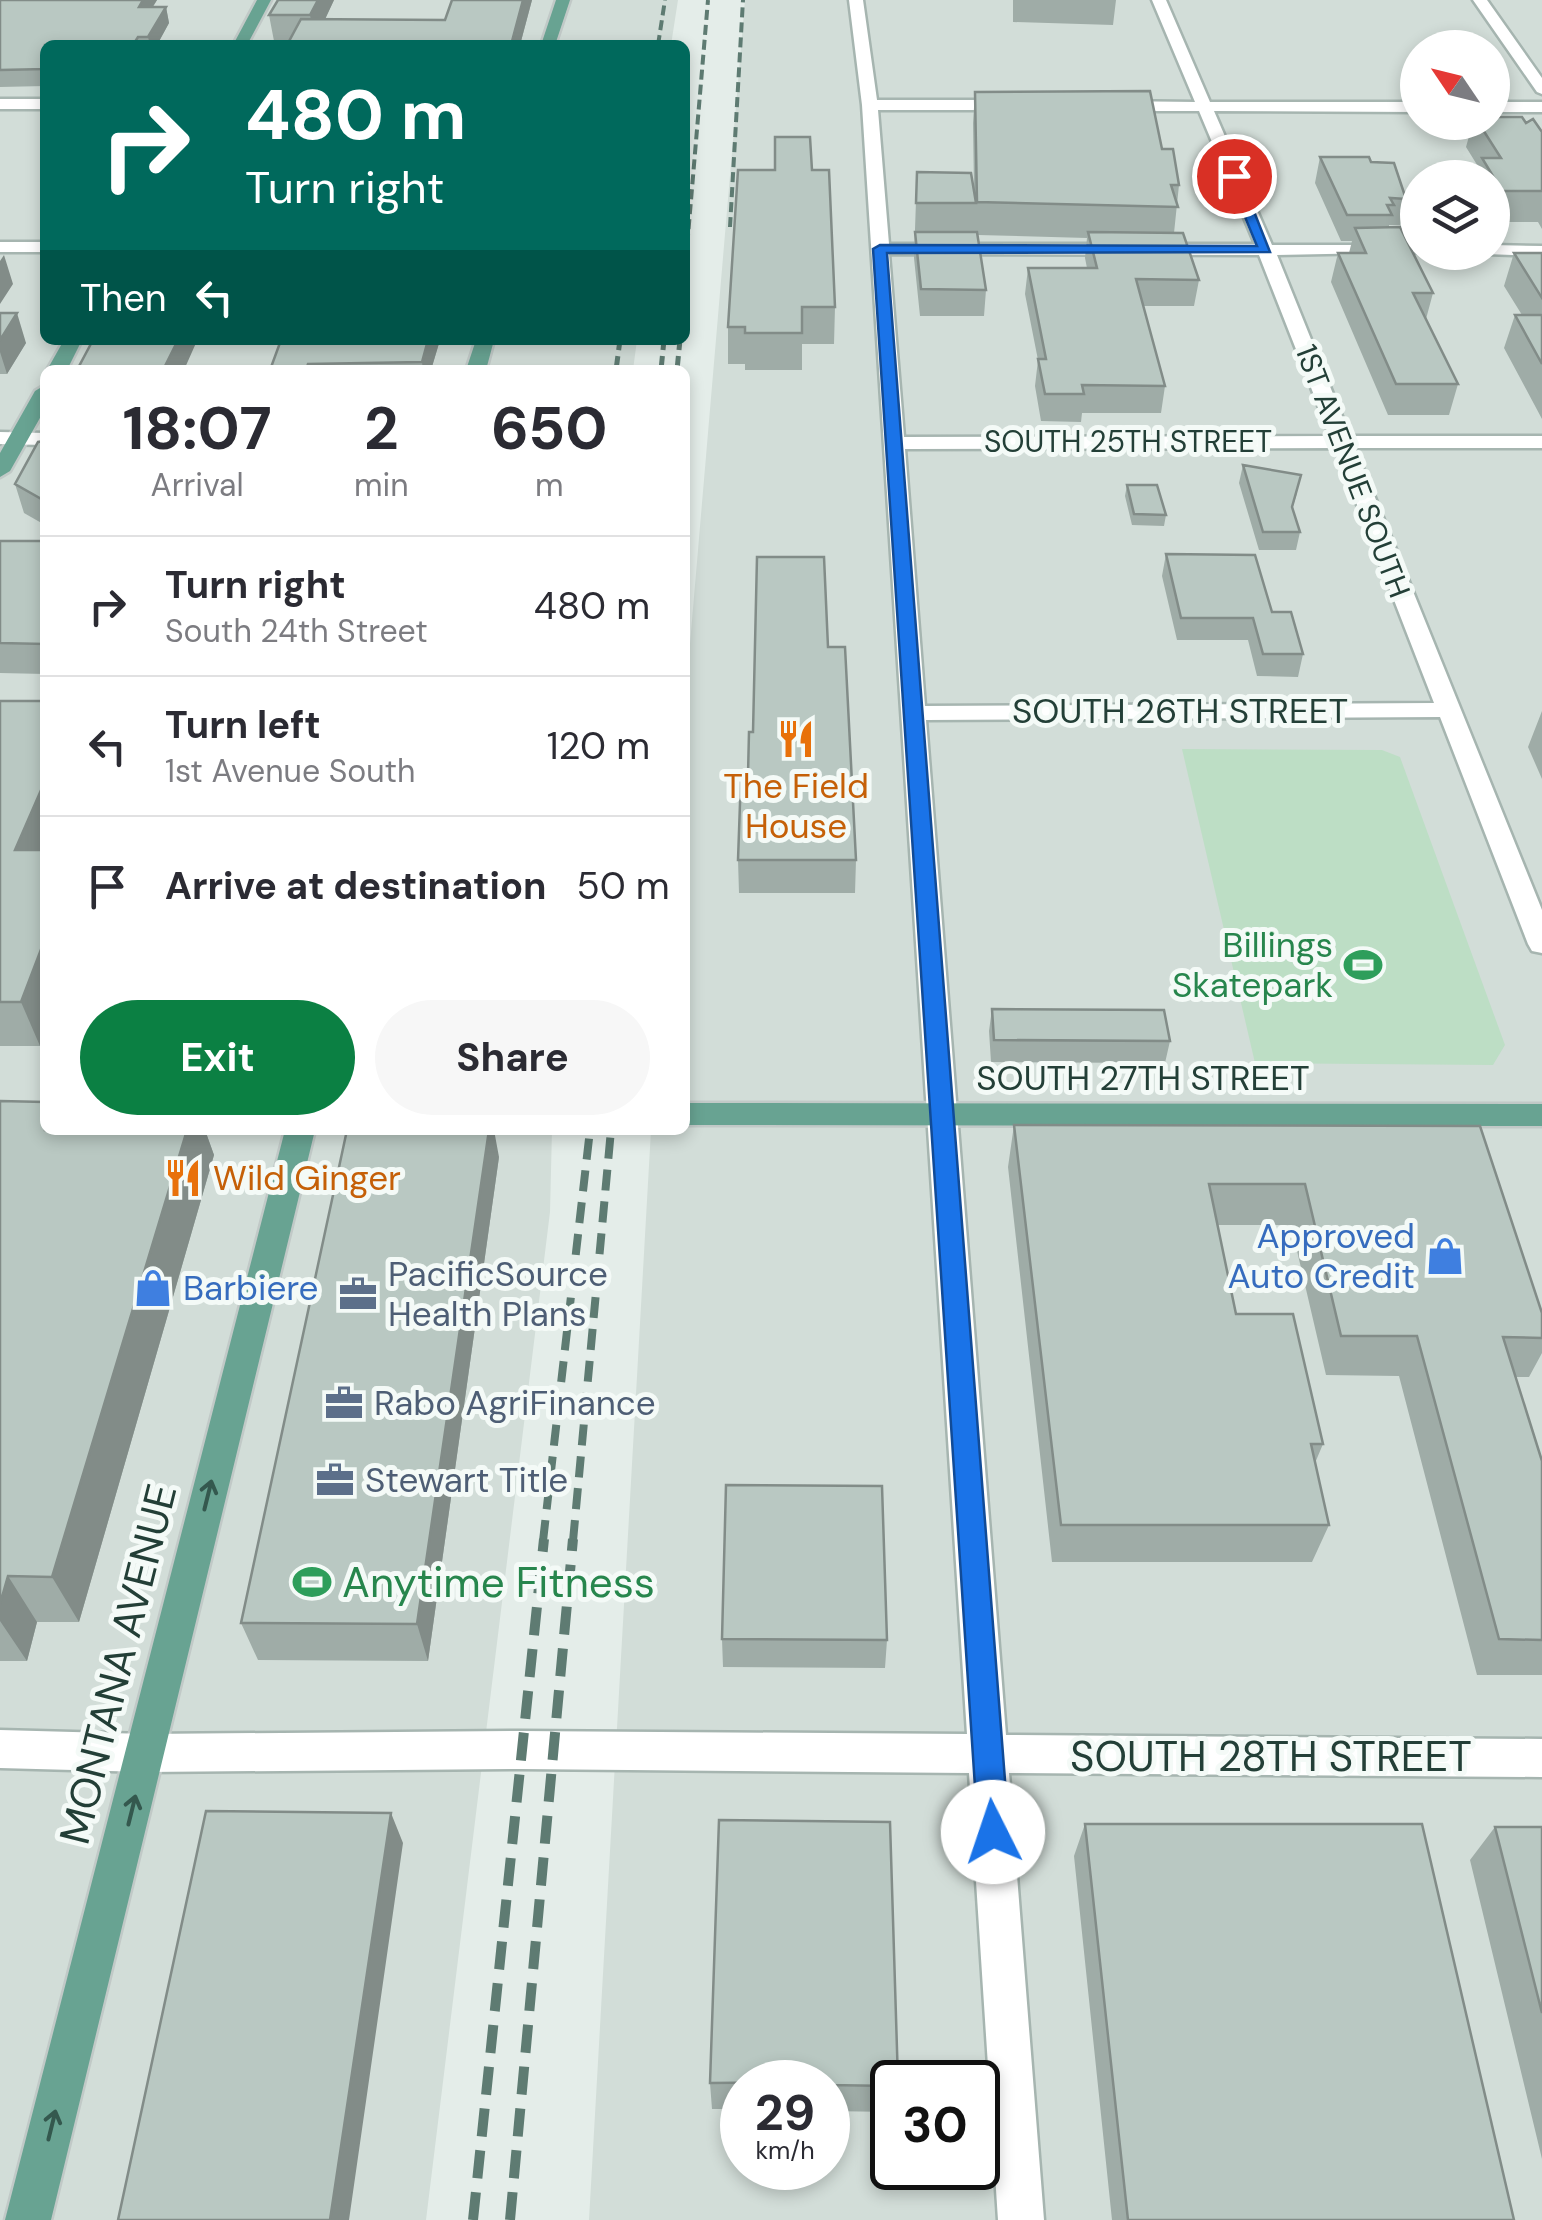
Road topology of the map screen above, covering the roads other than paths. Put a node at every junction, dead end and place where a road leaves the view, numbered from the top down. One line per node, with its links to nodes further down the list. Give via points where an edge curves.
1 (264, 0): 6 (main road)
2 (563, 0): 7 (main road)
3 (856, 0): 11 (street)
4 (1159, 0): 14 (street, 1ST AVENUE SOUTH)
5 (1480, 0): 8 (street)
6 (243, 40)
7 (550, 40)
8 (1542, 89)
9 (0, 104): 10 (street)
10 (40, 104)
11 (870, 105): 12 (street); 20 (street)
12 (1028, 106)
13 (1087, 106): 14 (street)
14 (1204, 107): 15 (street); 21 (street, 1ST AVENUE SOUTH)
15 (1400, 107)
16 (1510, 107): 17 (street)
17 (1542, 107)
18 (0, 247): 19 (street)
19 (40, 247)
20 (880, 249): 21 (street); 29 (street)
21 (1266, 250): 22 (street); 28 (street, 1ST AVENUE SOUTH)
22 (1400, 250)
23 (1510, 250): 24 (street)
24 (1542, 250)
25 (40, 398): 26 (main road)
26 (9, 438): 27 (street); 31 (main road)
27 (40, 439)
28 (1340, 441): 29 (street, SOUTH 25TH STREET); 30 (street, SOUTH 25TH STREET); 32 (street, 1ST AVENUE SOUTH)
29 (894, 442): 33 (street)
30 (1542, 442)
31 (0, 471)
32 (1446, 710): 33 (street, SOUTH 26TH STREET); 34 (street, 1ST AVENUE SOUTH)
33 (913, 713): 37 (street)
34 (1542, 944)
35 (690, 1114): 37 (main road, SOUTH 27TH STREET)
36 (1542, 1115): 37 (main road, SOUTH 27TH STREET)
37 (942, 1116): 41 (street)
38 (299, 1135): 40 (main road, MONTANA AVENUE, one-way to 38)
39 (0, 1749): 40 (street, SOUTH 28TH STREET)
40 (146, 1753): 41 (street, SOUTH 28TH STREET); 43 (main road, MONTANA AVENUE, one-way to 40)
41 (988, 1755): 42 (street, SOUTH 28TH STREET); 44 (street)
42 (1542, 1758)
43 (28, 2220)
44 (1021, 2220)

